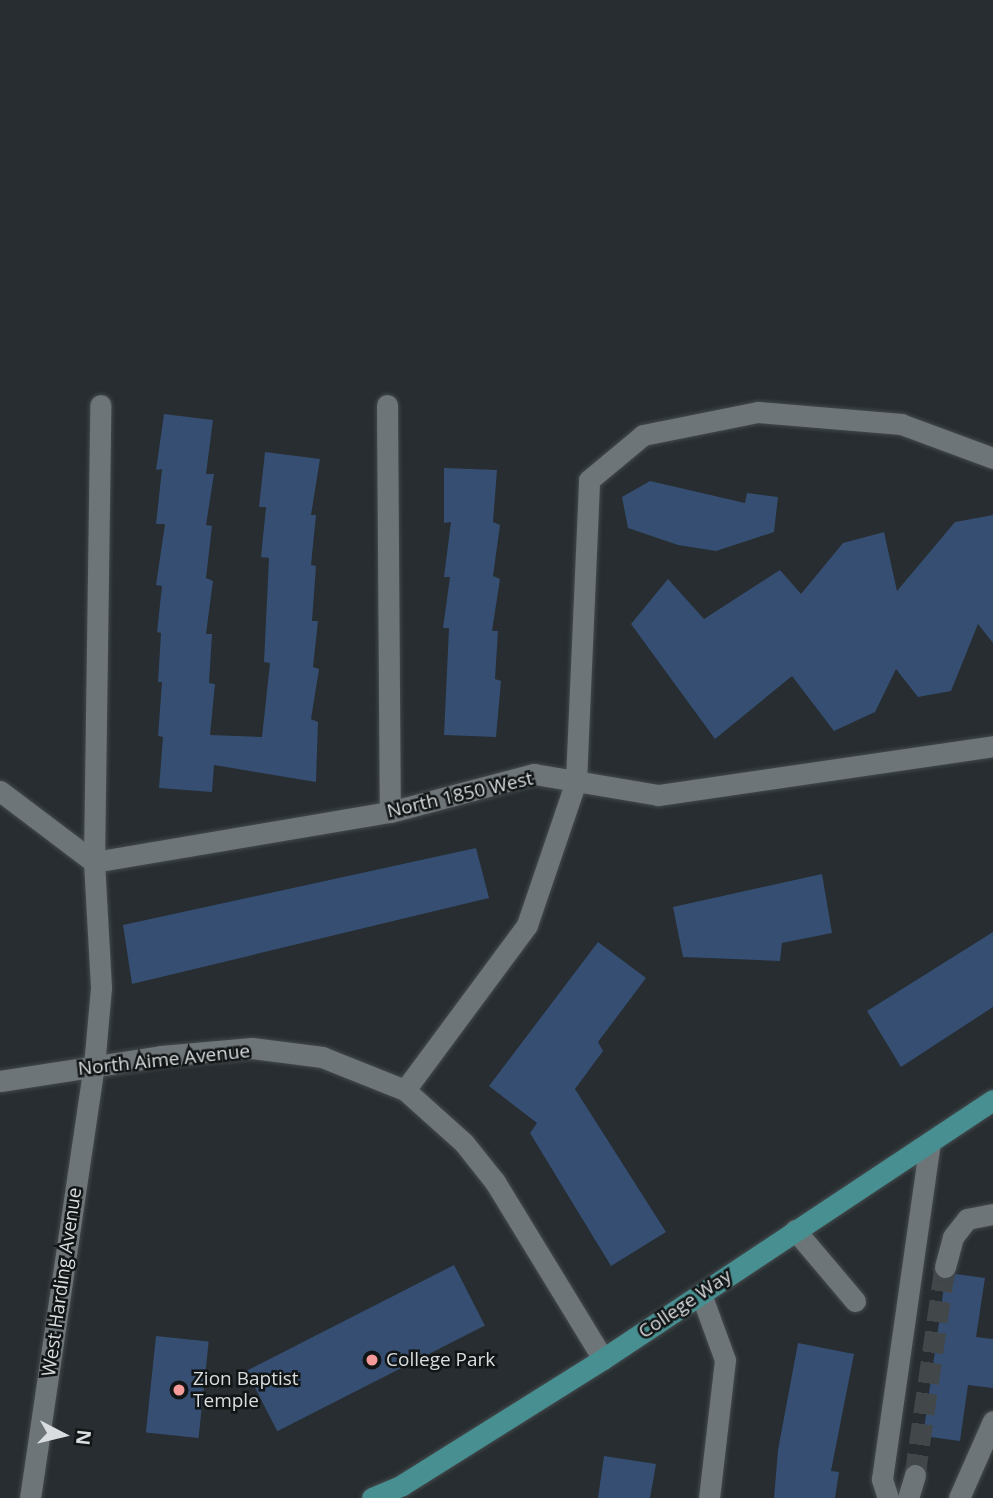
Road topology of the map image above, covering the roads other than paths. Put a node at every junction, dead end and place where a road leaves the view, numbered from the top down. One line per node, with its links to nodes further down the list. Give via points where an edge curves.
1 (100, 405): 8 (street, West Harding Avenue)
2 (387, 405): 7 (street)
3 (993, 458): 5 (street, via 901,424 758,412 643,435 589,480)
4 (993, 746): 5 (street, North 1850 West, via 658,795)
5 (576, 781): 7 (street, North 1850 West, via 534,774); 11 (street, via 527,925)
6 (0, 791): 8 (street)
7 (390, 811): 8 (street, North 1850 West)
8 (94, 862): 9 (street, West Harding Avenue, via 101,987)
9 (94, 1066): 10 (street, North Aime Avenue); 11 (street, North Aime Avenue, via 253,1048 322,1057); 22 (street, West Harding Avenue)
10 (0, 1081)
11 (405, 1090): 19 (street, North Aime Avenue, via 457,1135 495,1182)
12 (993, 1100): 13 (main road, College Way)
13 (930, 1143): 15 (main road, College Way); 25 (street, via 882,1479)
14 (993, 1214): 16 (street, via 967,1219 953,1237)
15 (795, 1230): 17 (main road, College Way); 18 (street)
16 (945, 1267)
17 (701, 1294): 19 (main road, College Way); 24 (street, via 725,1360)
18 (855, 1301)
19 (603, 1359): 23 (main road, College Way, via 402,1485)
20 (993, 1421): 27 (street)
21 (915, 1475): 26 (street)
22 (30, 1498)
23 (372, 1498)
24 (709, 1498)
25 (888, 1498)
26 (908, 1498)
27 (959, 1498)

